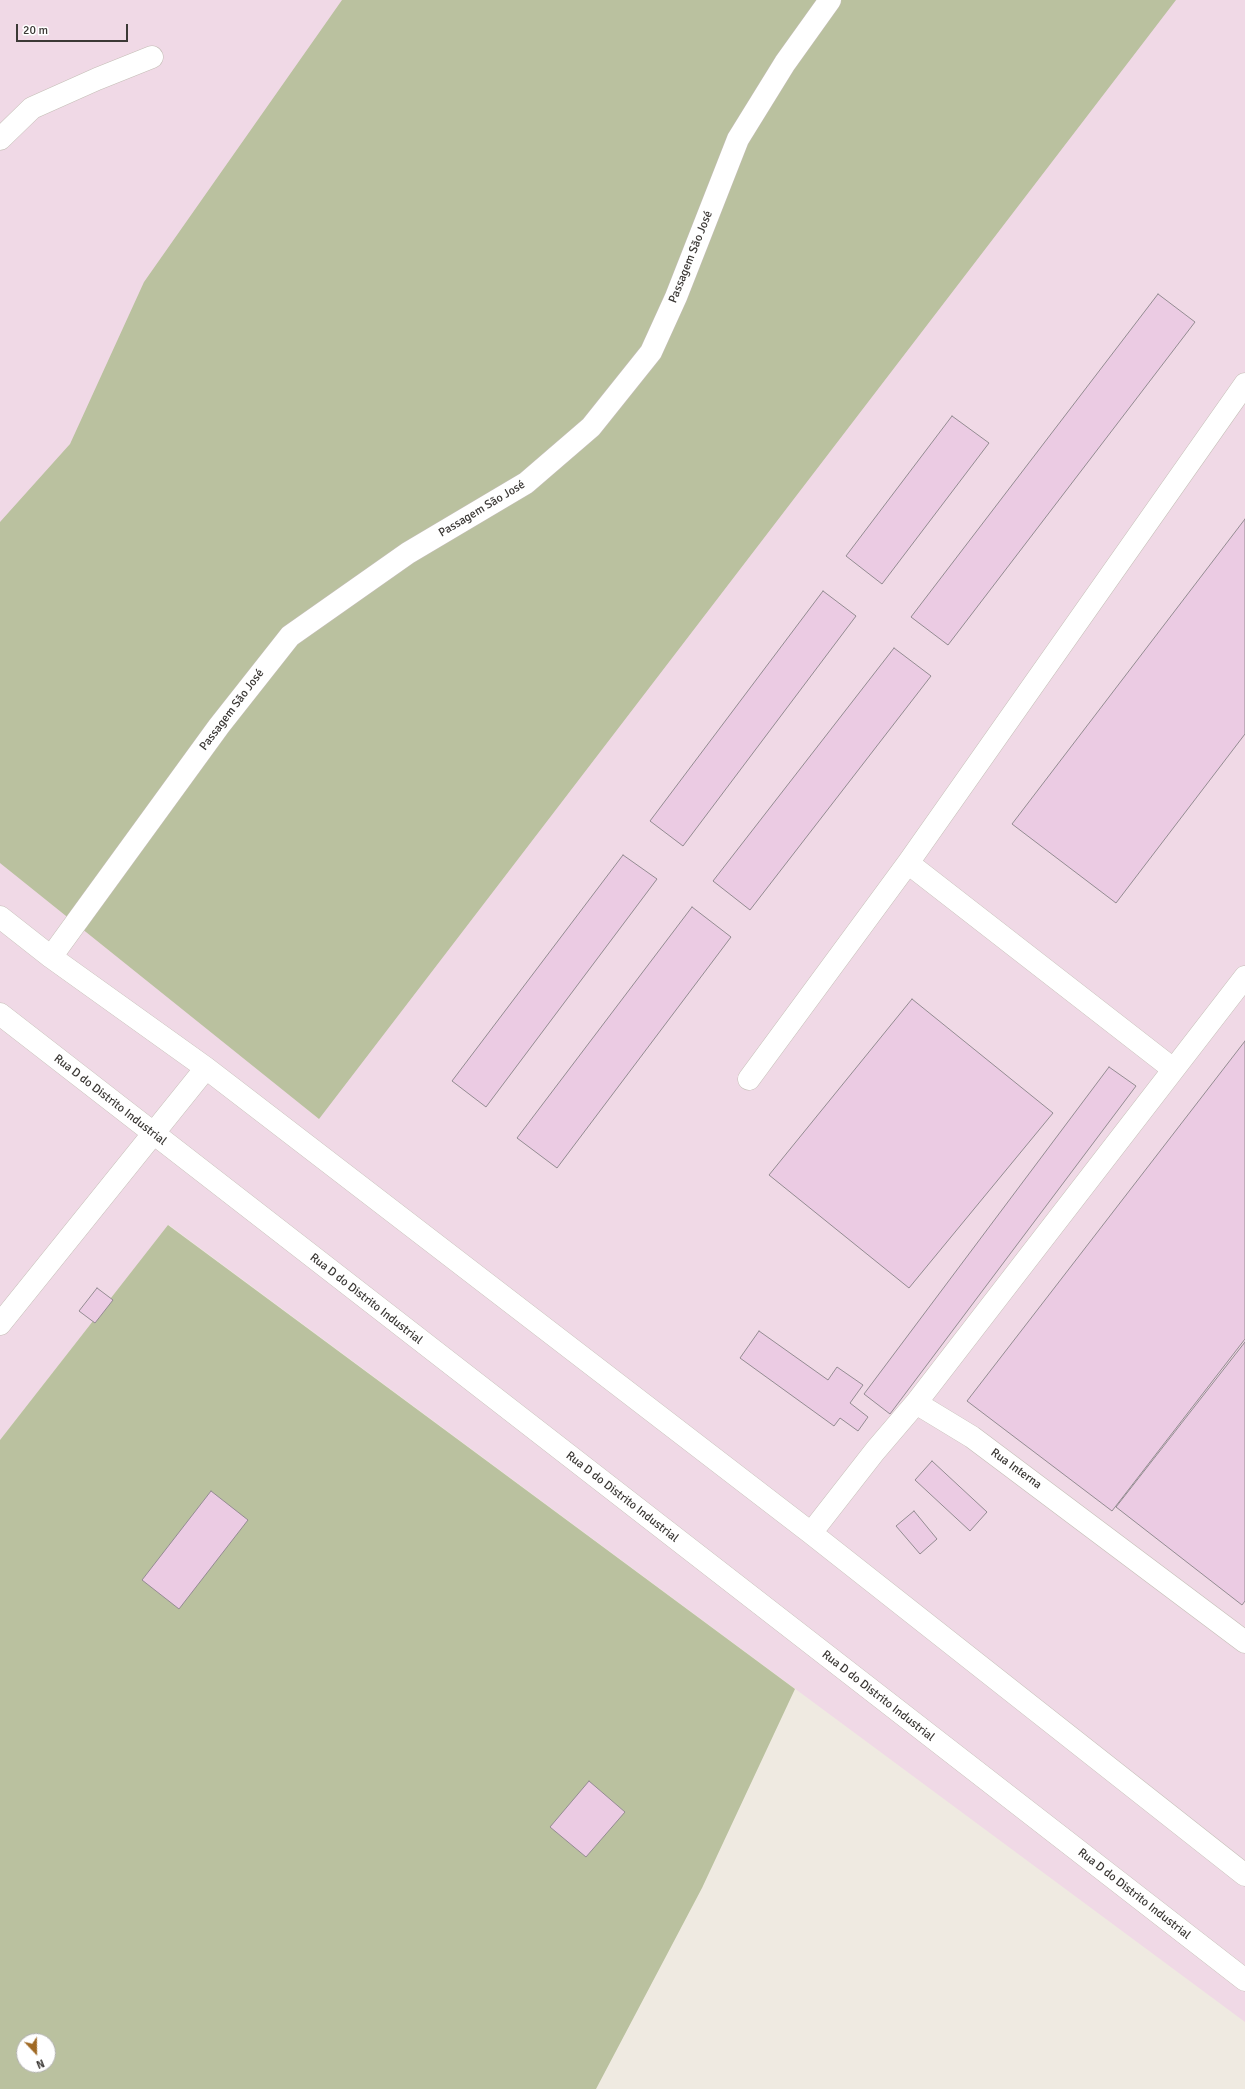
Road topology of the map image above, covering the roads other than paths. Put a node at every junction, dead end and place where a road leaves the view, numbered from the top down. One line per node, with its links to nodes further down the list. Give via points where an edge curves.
1 (830, 0): 7 (street, Passagem São José, via 785,63 738,139 651,352 591,426 526,483 408,553 290,636 219,726)
2 (152, 57): 3 (street, via 32,108)
3 (0, 140)
4 (1245, 384): 5 (street)
5 (908, 863): 11 (street); 12 (street)
6 (0, 917): 7 (street)
7 (51, 957): 10 (street)
8 (1245, 977): 11 (street)
9 (0, 1014): 13 (street, Rua D do Distrito Industrial)
10 (206, 1068): 13 (street); 16 (street)
11 (1173, 1068): 15 (street)
12 (749, 1079)
13 (154, 1134): 14 (street); 19 (street, Rua D do Distrito Industrial)
14 (0, 1324)
15 (916, 1403): 16 (street); 17 (street, Rua Interna, via 972,1437)
16 (811, 1533): 18 (street)
17 (1245, 1642)
18 (1245, 1875)
19 (1245, 1980)

